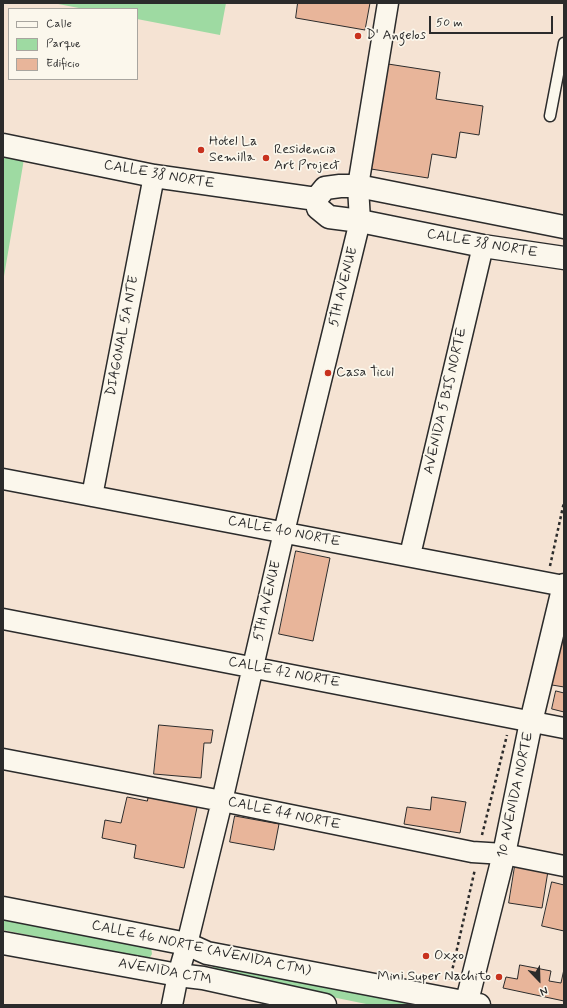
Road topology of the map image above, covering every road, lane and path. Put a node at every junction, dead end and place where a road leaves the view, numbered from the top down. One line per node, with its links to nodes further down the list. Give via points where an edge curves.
1 (388, 3): 6 (street)
2 (564, 43): 3 (lane)
3 (550, 116)
4 (3, 145): 5 (main road, CALLE 38 NORTE)
5 (154, 176): 7 (main road, CALLE 38 NORTE); 13 (street, DIAGONAL 5A NTE)
6 (358, 186): 7 (main road, via 325,188); 8 (street, 5TH AVENUE); 9 (main road)
7 (316, 199): 8 (main road, CALLE 38 NORTE, via 318,208 329,217)
8 (360, 222): 10 (main road, CALLE 38 NORTE); 14 (street, 5TH AVENUE)
9 (564, 226)
10 (483, 246): 11 (main road, CALLE 38 NORTE); 15 (street, AVENIDA 5 BIS NORTE)
11 (564, 258)
12 (3, 479): 13 (street, CALLE 40 NORTE)
13 (92, 496): 14 (street, CALLE 40 NORTE)
14 (284, 532): 15 (street, CALLE 40 NORTE); 18 (street, 5TH AVENUE)
15 (410, 556): 16 (street, CALLE 40 NORTE)
16 (559, 585): 19 (main road, 10 AVENIDA NORTE)
17 (3, 619): 18 (street, CALLE 42 NORTE)
18 (252, 667): 19 (street, CALLE 42 NORTE); 22 (street, 5TH AVENUE)
19 (532, 722): 20 (street, CALLE 42 NORTE); 23 (main road, 10 AVENIDA NORTE)
20 (564, 728)
21 (3, 759): 22 (street, CALLE 44 NORTE)
22 (222, 801): 23 (street, CALLE 44 NORTE, via 478,853); 27 (street, 5TH AVENUE)
23 (504, 854): 24 (street, CALLE 44 NORTE); 31 (main road, 10 AVENIDA NORTE)
24 (564, 866)
25 (3, 908): 27 (main road, CALLE 46 NORTE (AVENIDA CTM))
26 (3, 943): 29 (main road, AVENIDA CTM)
27 (187, 944): 28 (main road, CALLE 46 NORTE (AVENIDA CTM)); 29 (street, 5TH AVENUE)
28 (208, 953): 30 (main road); 31 (main road, CALLE 46 NORTE (AVENIDA CTM))
29 (178, 975): 30 (main road, AVENIDA CTM); 32 (street, 5TH AVENUE)
30 (203, 978): 33 (main road, AVENIDA CTM)
31 (465, 1003)
32 (172, 1005)
33 (325, 1005)

